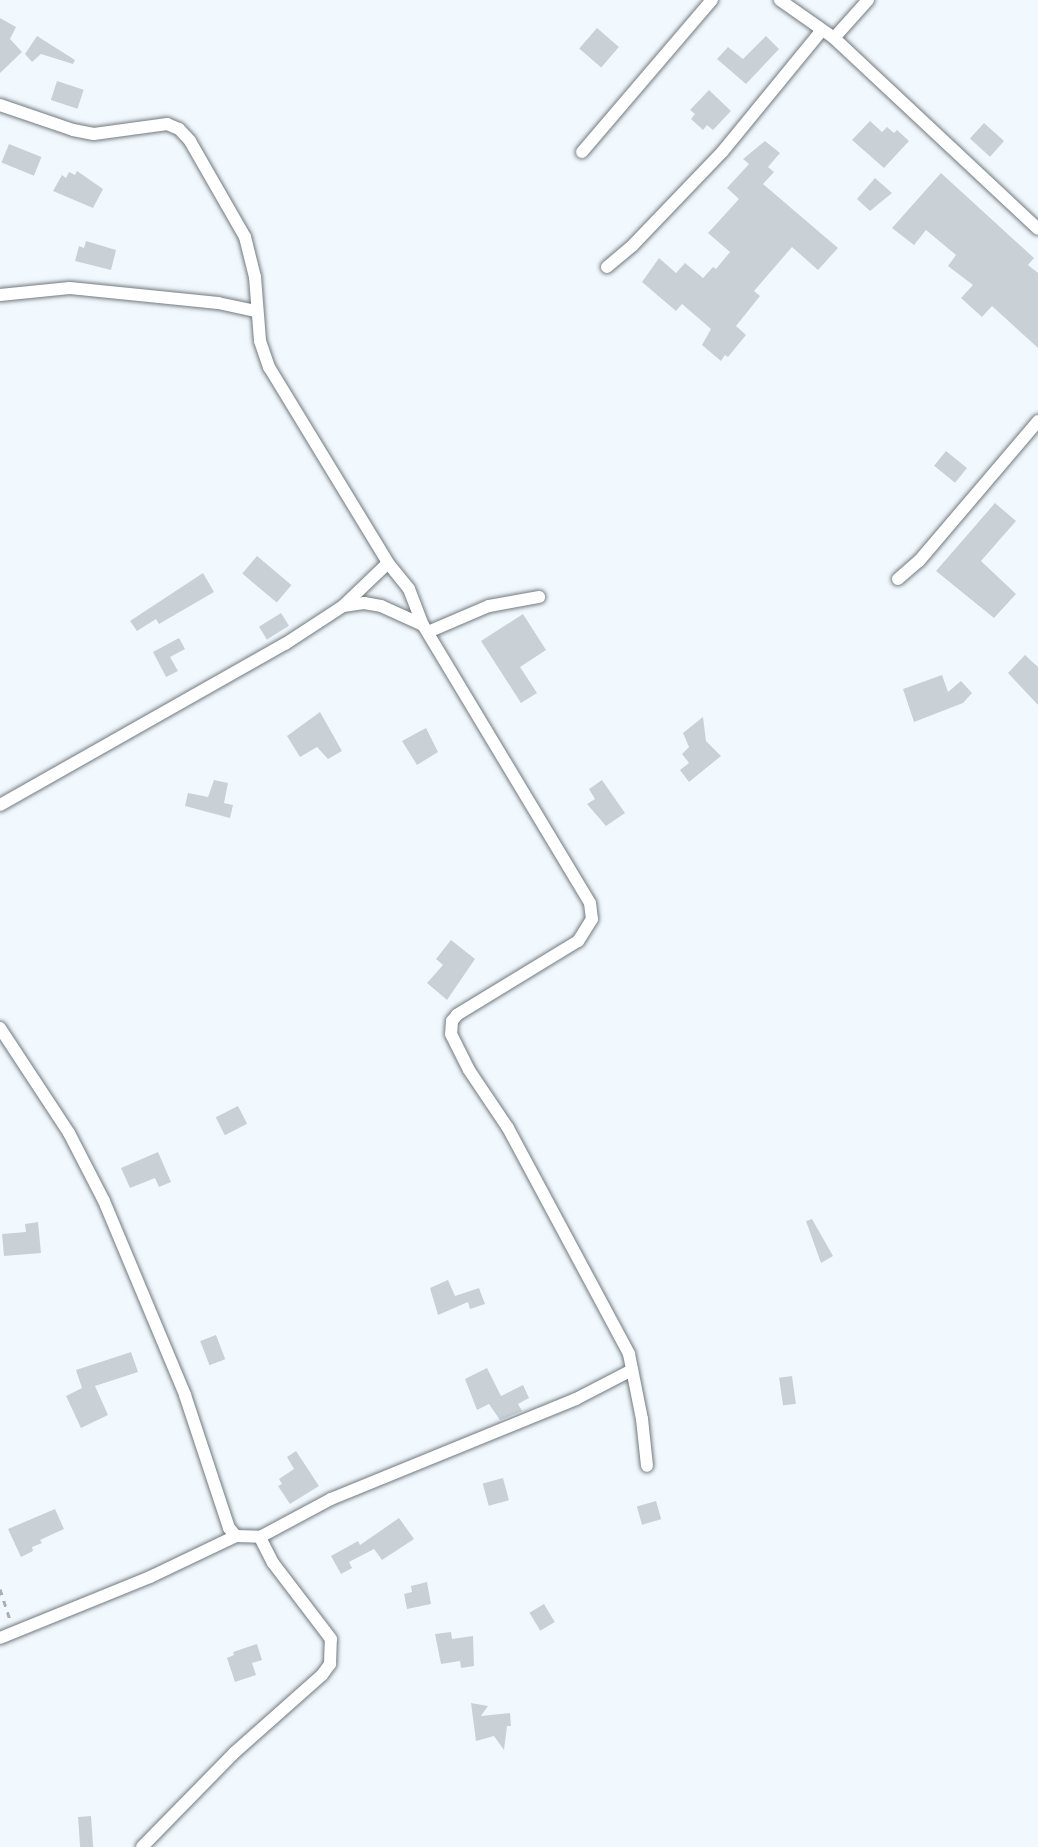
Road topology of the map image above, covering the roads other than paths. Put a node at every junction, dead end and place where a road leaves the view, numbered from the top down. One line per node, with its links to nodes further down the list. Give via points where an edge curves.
1 (712, 0): 7 (street)
2 (780, 0): 4 (street)
3 (868, 0): 5 (street)
4 (822, 30): 5 (street); 9 (street, via 723,151)
5 (834, 38): 8 (street)
6 (0, 105): 11 (street, via 94,134 167,124 179,129 214,177 245,237 255,277)
7 (582, 152)
8 (1038, 229)
9 (607, 267)
10 (0, 295): 11 (street, via 70,288)
11 (256, 311): 13 (street, via 269,367)
12 (1038, 421): 14 (street)
13 (388, 563): 16 (street); 17 (street, via 409,589)
14 (898, 579)
15 (539, 597): 17 (street, via 489,606)
16 (343, 606): 17 (street, via 381,606); 18 (street)
17 (426, 629): 20 (street, via 590,903 592,919 578,941 457,1015 451,1034 508,1128 629,1354)
18 (0, 805)
19 (0, 1028): 22 (street, via 69,1133 104,1201 185,1395)
20 (632, 1370): 21 (street); 23 (street, via 576,1399 331,1499)
21 (647, 1466)
22 (236, 1536): 23 (street); 24 (street)
23 (260, 1537): 25 (street, via 273,1563 331,1639 330,1664)
24 (0, 1638)
25 (142, 1847)

